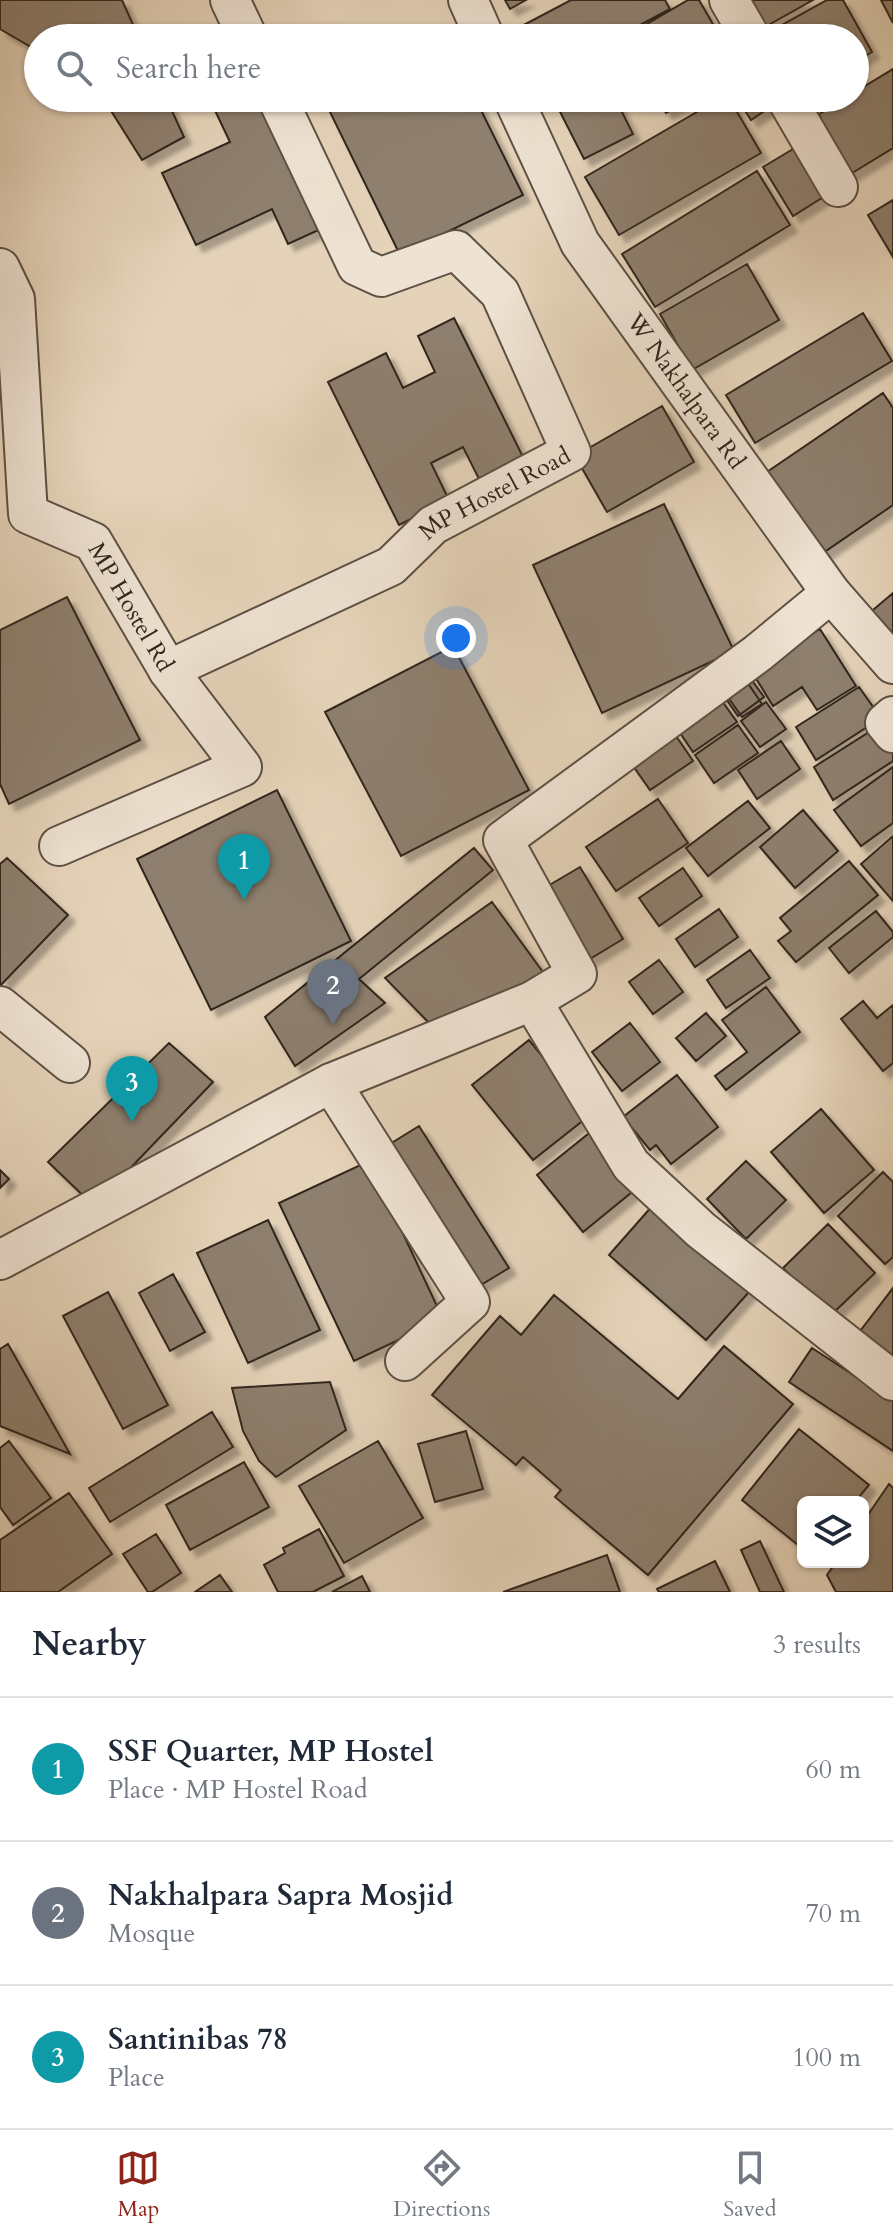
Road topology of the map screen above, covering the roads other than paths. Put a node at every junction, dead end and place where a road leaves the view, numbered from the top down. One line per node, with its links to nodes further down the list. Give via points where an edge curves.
1 (230, 0): 4 (street)
2 (468, 0): 5 (street)
3 (729, 0): 6 (street)
4 (241, 24)
5 (479, 24)
6 (743, 24)
7 (284, 112): 14 (street, MP Hostel Road, via 357,266 381,277 456,250 500,293 571,452 433,525 391,566)
8 (519, 112): 12 (street, W Nakhalpara Rd, via 580,243)
9 (794, 112): 10 (street)
10 (838, 187)
11 (0, 268): 14 (street, MP Hostel Rd, via 15,299 28,514 93,542)
12 (831, 593): 13 (street, W Nakhalpara Rd); 18 (street, via 758,653 503,840 577,974)
13 (893, 664)
14 (168, 670): 17 (street, MP Hostel Rd, via 242,767)
15 (893, 716): 16 (street, via 885,723)
16 (893, 733)
17 (59, 846)
18 (532, 1001): 21 (street); 24 (street, via 631,1165 701,1230)
19 (0, 1006): 20 (street)
20 (70, 1063)
21 (331, 1083): 22 (street); 23 (street, via 470,1302)
22 (0, 1260)
23 (405, 1361)
24 (893, 1381)

